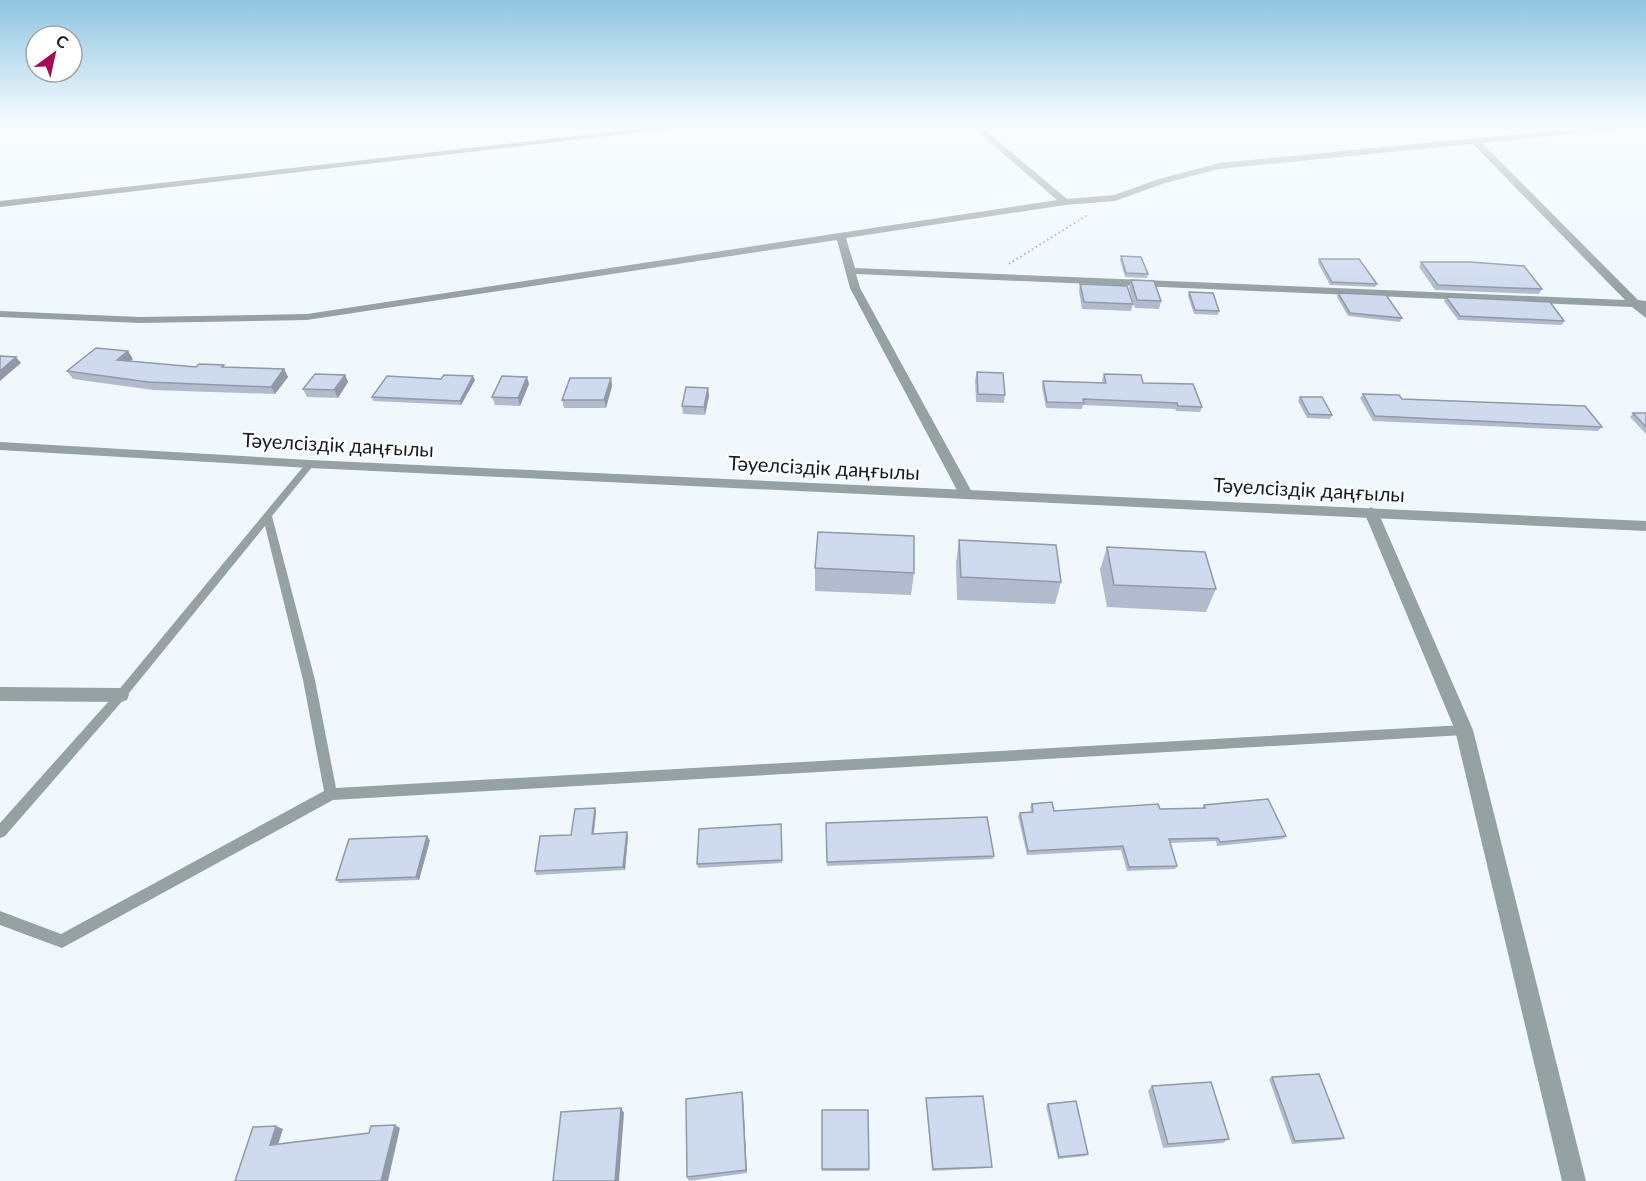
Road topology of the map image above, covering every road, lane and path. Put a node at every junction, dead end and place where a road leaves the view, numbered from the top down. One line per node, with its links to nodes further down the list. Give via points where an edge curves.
1 (211, 180): 7 (main road)
2 (1039, 180): 6 (street)
3 (1165, 180): 5 (street)
4 (1513, 180): 11 (street)
5 (1115, 198): 6 (street); 10 (path)
6 (1065, 202): 8 (street)
7 (0, 204)
8 (841, 237): 9 (street); 13 (street, via 307,317 140,320)
9 (850, 271): 10 (street); 17 (street, via 855,288)
10 (989, 276): 11 (street)
11 (1634, 303): 12 (street); 14 (street)
12 (1646, 304)
13 (0, 314)
14 (1646, 315)
15 (0, 446): 16 (street, Тәуелсіздік даңғылы)
16 (310, 464): 17 (street, Тәуелсіздік даңғылы); 19 (lane)
17 (966, 494): 18 (street, Тәуелсіздік даңғылы)
18 (1371, 512): 20 (street, Тәуелсіздік даңғылы); 23 (street)
19 (267, 516): 22 (lane); 24 (lane, via 309,680)
20 (1646, 526)
21 (0, 694): 22 (street)
22 (121, 695): 25 (lane)
23 (1464, 730): 24 (lane); 27 (street)
24 (331, 794): 26 (lane, via 62,941)
25 (0, 832)
26 (0, 918)
27 (1574, 1181)

